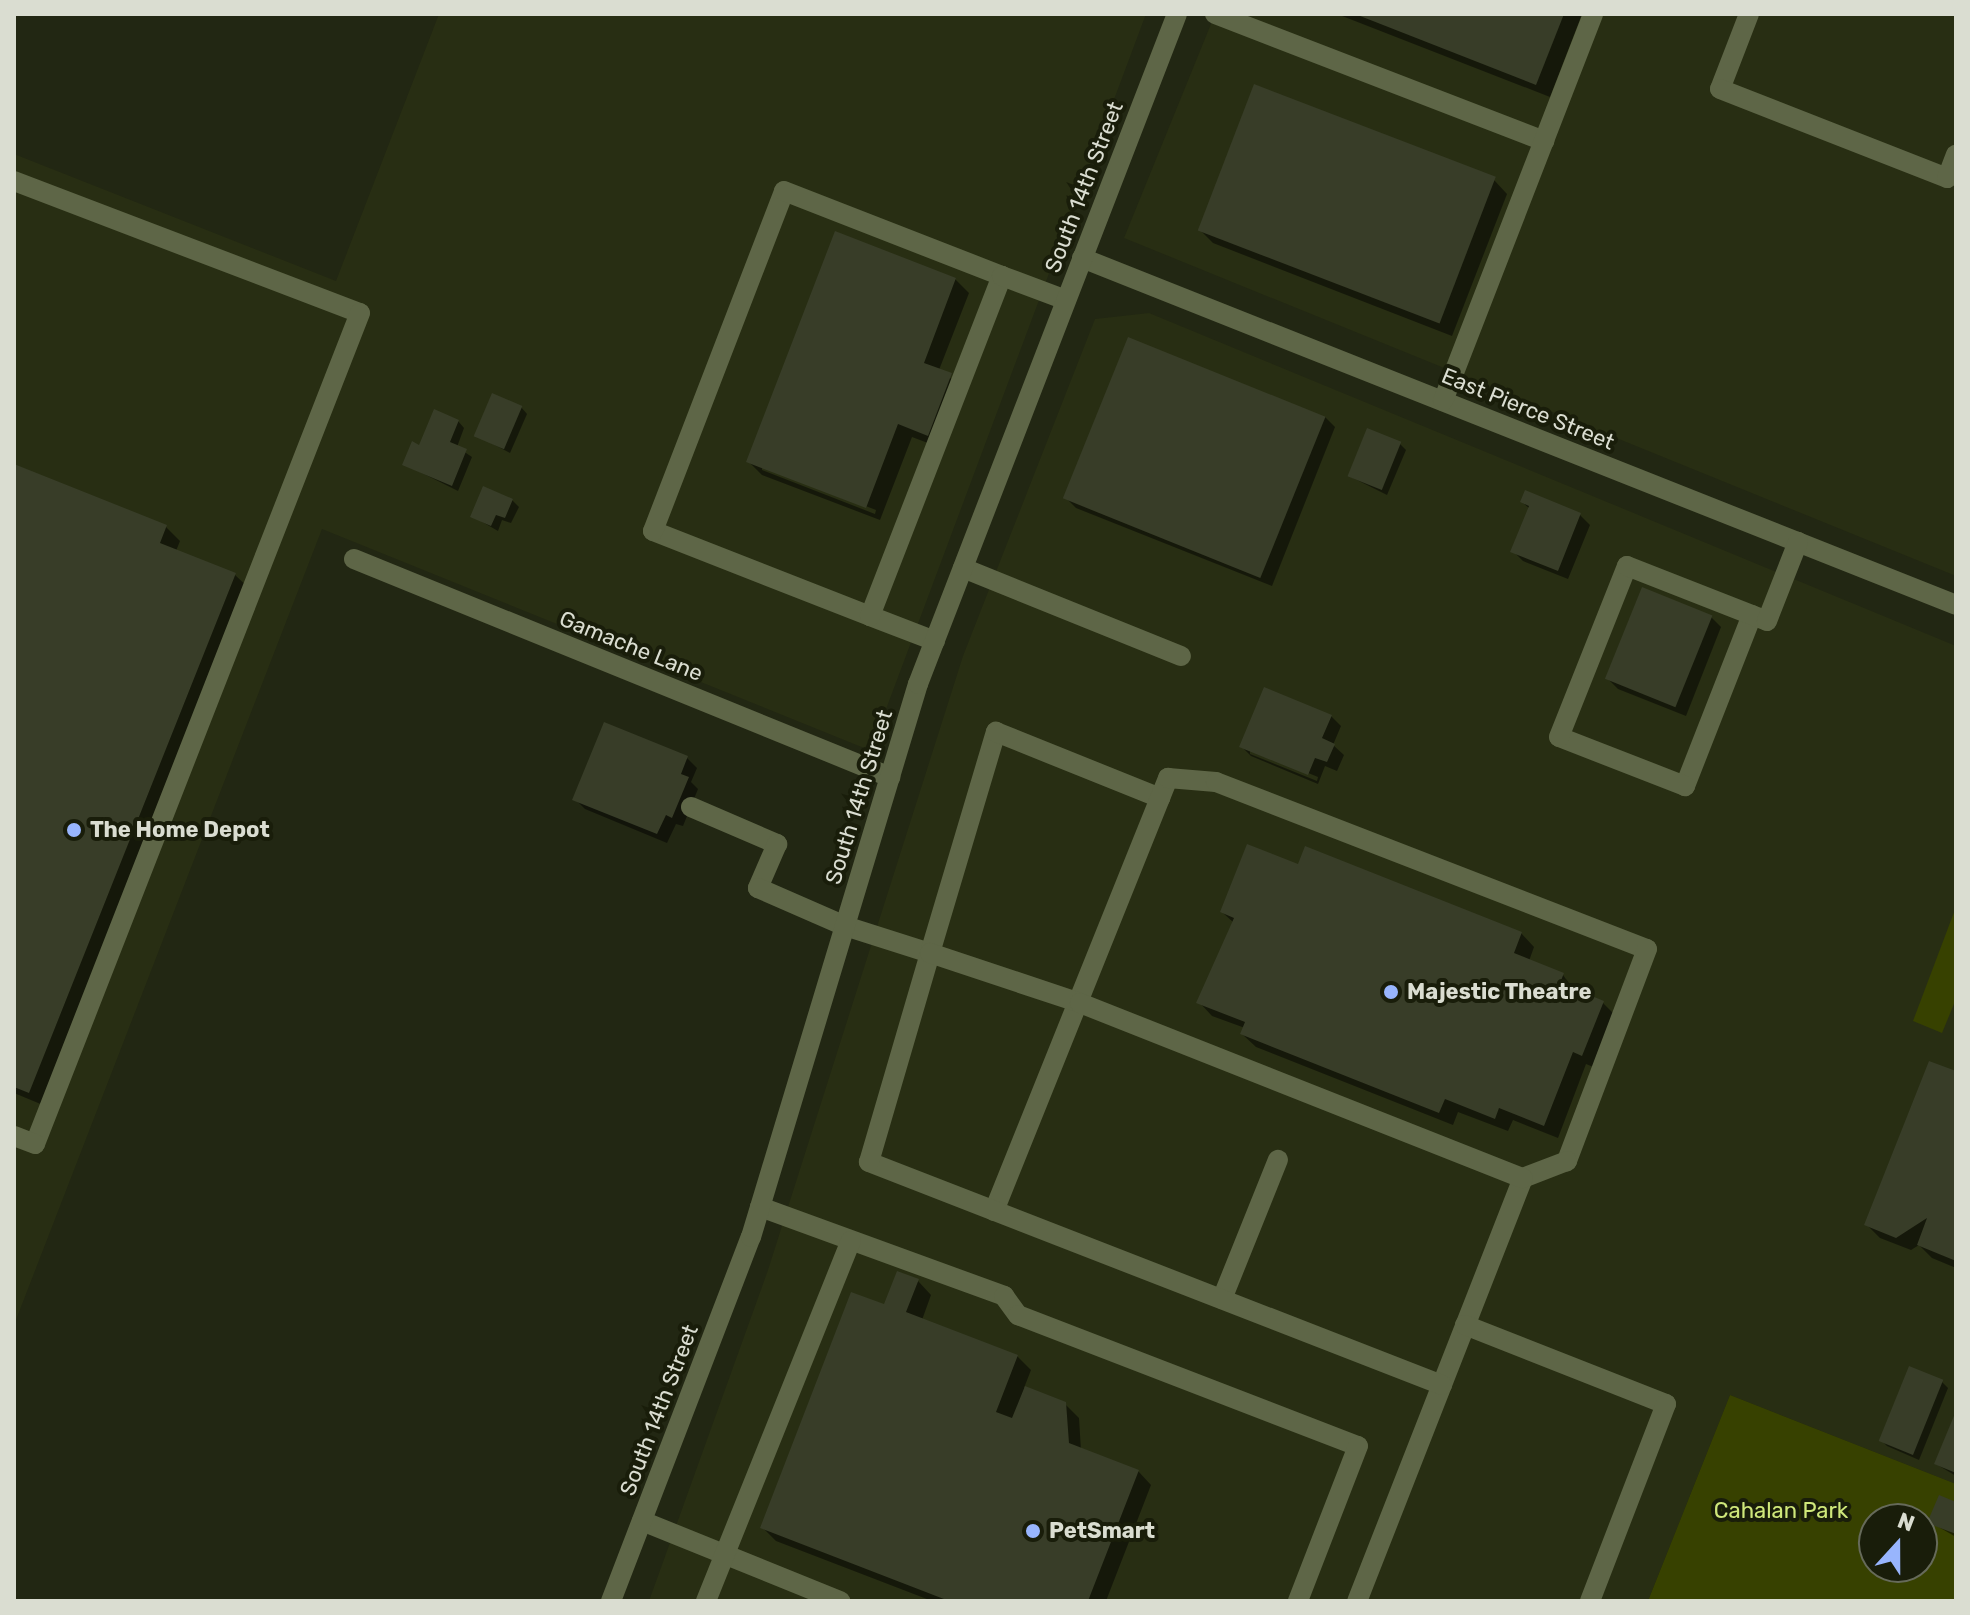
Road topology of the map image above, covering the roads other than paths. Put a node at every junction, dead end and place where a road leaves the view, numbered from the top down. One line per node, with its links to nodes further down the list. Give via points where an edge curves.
1 (1177, 14): 8 (street, South 14th Street)
2 (1215, 14): 5 (street)
3 (1593, 14): 5 (street)
4 (1749, 14): 6 (street, via 1720,89 1947,178)
5 (1544, 141): 11 (street)
6 (1956, 155)
7 (14, 181): 26 (street, via 360,313 35,1144)
8 (1082, 258): 10 (street, South 14th Street); 11 (street, East Pierce Street)
9 (1002, 276): 10 (street); 17 (street); 17 (street, via 784,191 653,531)
10 (1066, 300): 14 (street, South 14th Street)
11 (1443, 401): 12 (street, East Pierce Street)
12 (1798, 542): 15 (street, East Pierce Street); 16 (street, via 1767,621)
13 (354, 559): 20 (street, Gamache Lane)
14 (963, 568): 18 (street, South 14th Street); 19 (street)
15 (1956, 605)
16 (1752, 615): 16 (street, via 1627,566 1559,737 1685,786)
17 (870, 616): 18 (street)
18 (935, 641): 20 (street, South 14th Street)
19 (1181, 656)
20 (890, 777): 23 (street, South 14th Street)
21 (1160, 798): 24 (street, via 996,732); 25 (street); 28 (street, via 1168,778 1216,782 1647,949 1567,1161)
22 (691, 807): 23 (street, via 777,844 758,888)
23 (845, 926): 24 (street); 29 (street, South 14th Street)
24 (930, 953): 25 (street); 30 (street, via 869,1162)
25 (1080, 1003): 28 (street); 30 (street)
26 (14, 1136)
27 (1278, 1160): 32 (street)
28 (1523, 1178): 33 (street)
29 (760, 1207): 31 (street); 35 (street, South 14th Street)
30 (994, 1211): 32 (street)
31 (851, 1241): 36 (street); 41 (street, via 1004,1296 1018,1315 1358,1446)
32 (1222, 1299): 34 (street)
33 (1465, 1325): 34 (street); 43 (street, via 1666,1404)
34 (1442, 1385): 42 (street)
35 (642, 1521): 36 (street); 38 (street, South 14th Street)
36 (725, 1553): 37 (street); 39 (street)
37 (789, 1591): 40 (street)
38 (611, 1601)
39 (706, 1601)
40 (840, 1601)
41 (1298, 1601)
42 (1357, 1601)
43 (1590, 1601)

